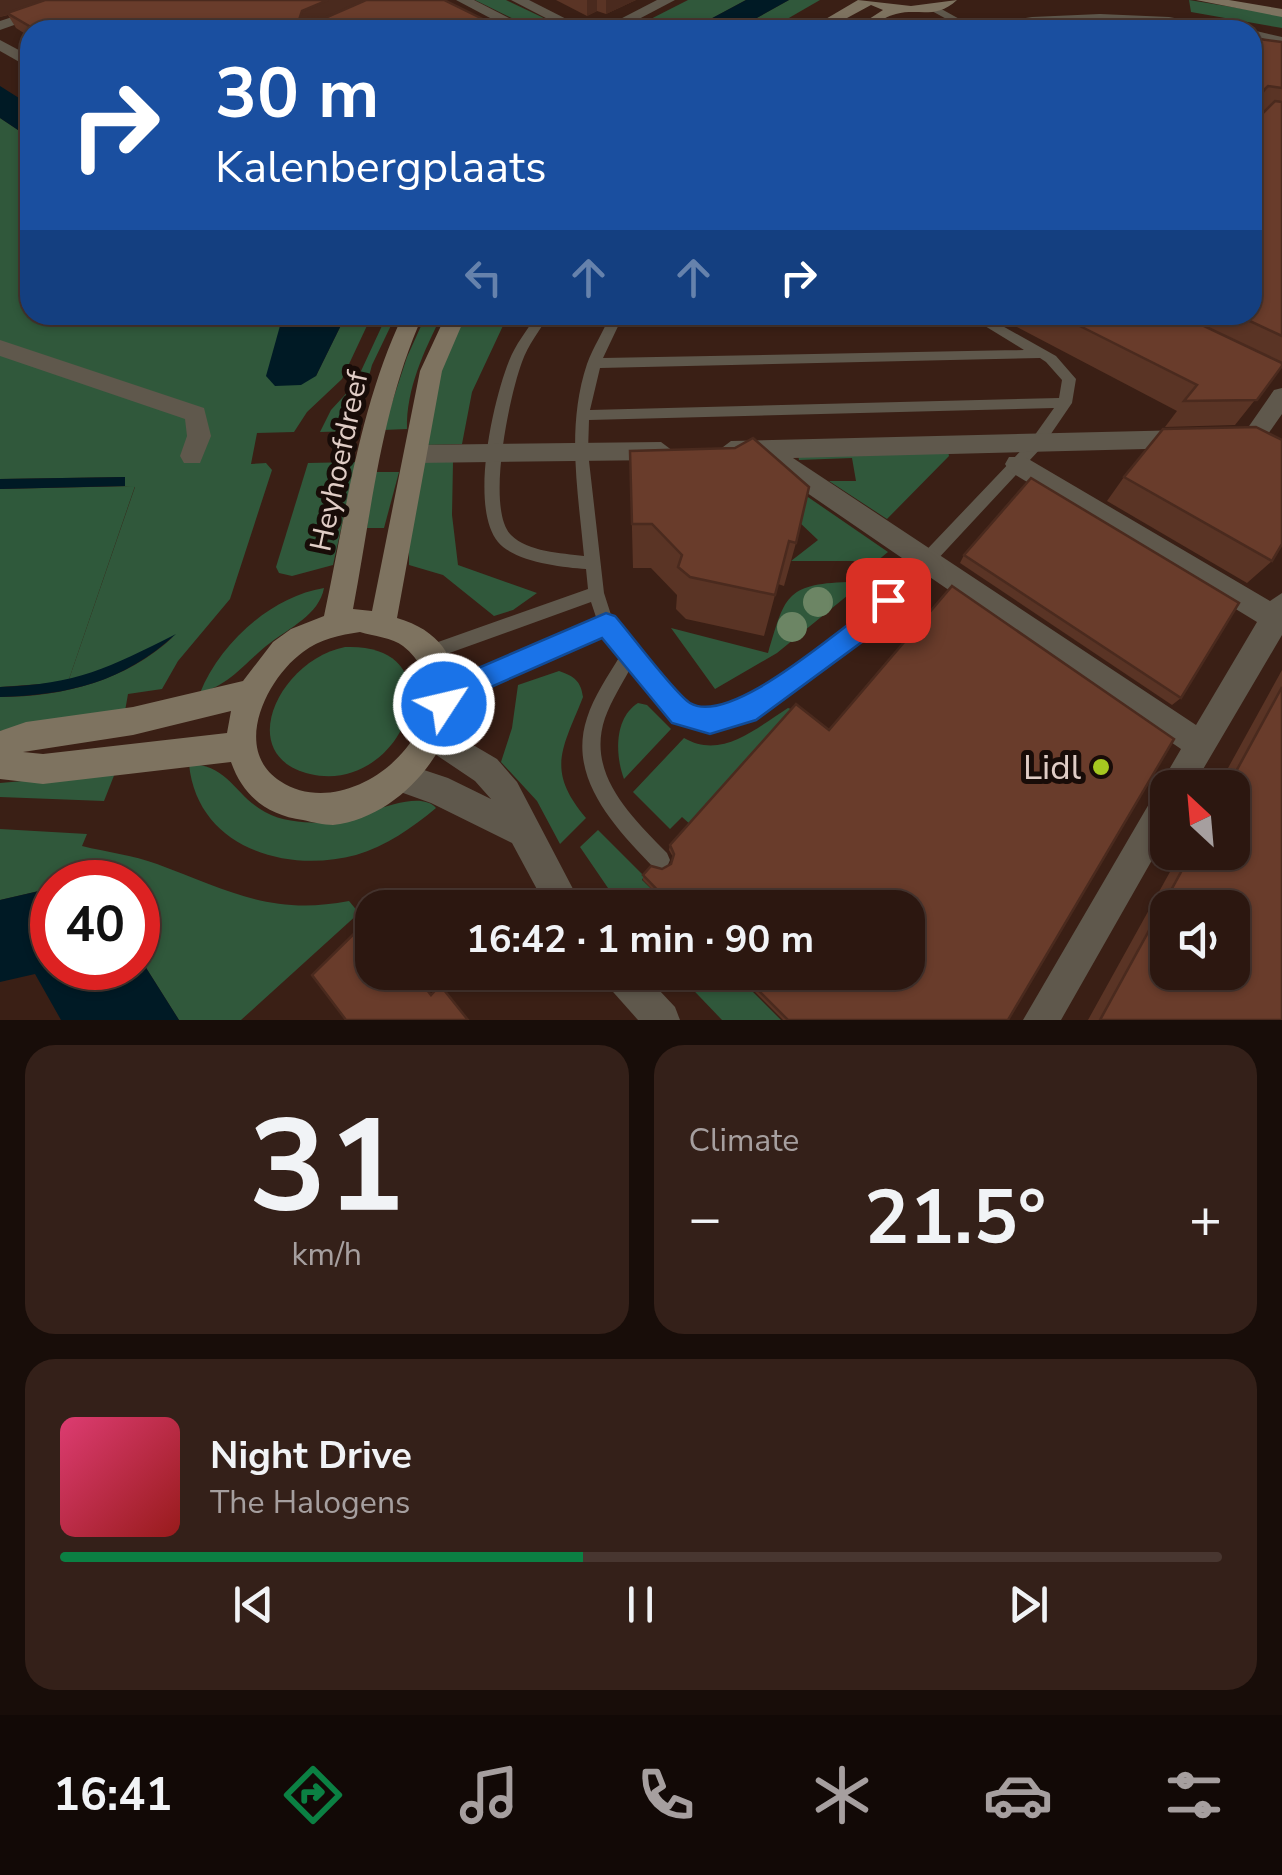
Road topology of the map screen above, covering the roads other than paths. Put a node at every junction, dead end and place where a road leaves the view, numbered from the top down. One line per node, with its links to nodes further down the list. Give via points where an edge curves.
1 (78, 0): 21 (street)
2 (463, 0): 13 (street)
3 (518, 0): 14 (street)
4 (668, 0): 15 (street)
5 (871, 0): 10 (street); 16 (street)
6 (950, 0): 11 (street)
7 (1202, 0): 12 (street)
8 (1274, 0): 9 (street)
9 (1282, 2)
10 (896, 8): 11 (street); 17 (street)
11 (933, 8): 18 (lane)
12 (1282, 13)
13 (504, 20)
14 (560, 20)
15 (627, 20)
16 (833, 20)
17 (876, 20)
18 (953, 20)
19 (1026, 20): 20 (lane)
20 (1144, 20)
21 (0, 26)
22 (408, 325): 45 (street, Heyhoefdreef, via 385,391)
23 (452, 325): 36 (street, via 431,372)
24 (537, 325): 37 (lane, via 515,361)
25 (612, 325): 29 (lane)
26 (991, 325): 28 (lane)
27 (0, 348): 38 (street, via 196,414 199,436)
28 (1042, 354): 29 (lane); 31 (lane, via 1069,379)
29 (594, 363): 32 (lane)
30 (1278, 388): 33 (street, via 1260,442)
31 (1066, 403): 32 (lane); 33 (lane)
32 (582, 414): 35 (lane)
33 (1037, 443): 34 (street); 39 (lane)
34 (779, 449): 35 (street); 40 (street, via 783,464)
35 (581, 452): 37 (street); 41 (lane)
36 (416, 454): 37 (street); 44 (street)
37 (494, 454): 41 (lane, via 494,521 504,538 560,561)
38 (192, 456)
39 (1017, 464): 40 (lane); 43 (street)
40 (925, 561): 48 (lane, via 862,628 746,711 710,722 682,714); 52 (street)
41 (592, 563): 42 (lane)
42 (596, 593): 46 (lane); 47 (lane)
43 (1279, 615): 52 (street)
44 (383, 622): 45 (street); 47 (street)
45 (336, 624): 49 (street, via 285,649)
46 (606, 624): 48 (lane); 50 (lane)
47 (430, 652): 50 (street)
48 (629, 655): 60 (lane, via 595,721 594,774 614,810)
49 (250, 693): 53 (street); 54 (street)
50 (443, 695): 51 (street)
51 (434, 736): 57 (street); 58 (street, via 486,770 506,793)
52 (1200, 745): 56 (street)
53 (0, 746)
54 (240, 746): 55 (street, via 43,770); 57 (street, via 251,775 272,796 302,808 371,798)
55 (0, 764)
56 (1186, 770)
57 (403, 778): 58 (street)
58 (522, 832): 61 (street)
59 (1150, 832): 64 (street)
60 (660, 860)
61 (556, 890)
62 (634, 990): 63 (street)
63 (662, 1020)
64 (1041, 1020)

